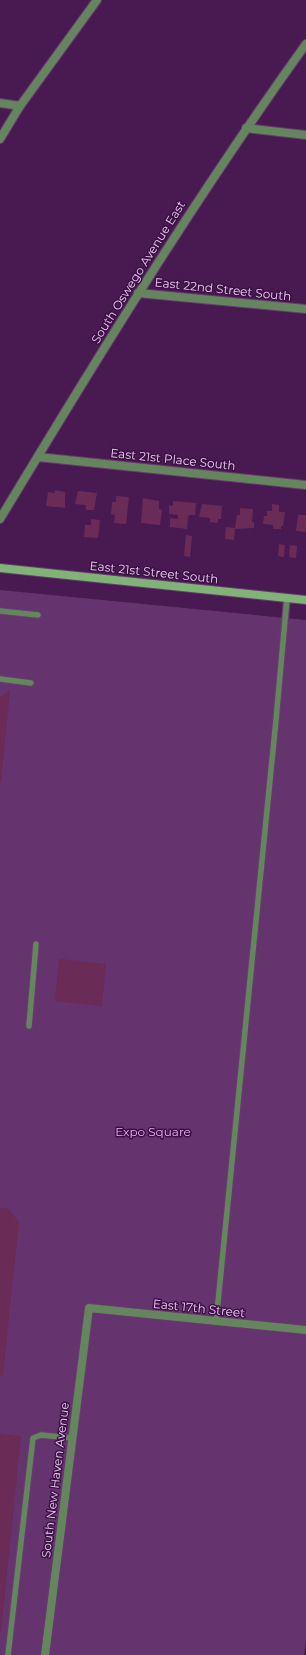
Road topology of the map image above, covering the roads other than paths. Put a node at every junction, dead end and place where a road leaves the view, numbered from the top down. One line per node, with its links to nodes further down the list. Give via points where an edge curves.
1 (97, 0): 4 (street)
2 (306, 44): 5 (street, South Oswego Avenue East)
3 (0, 103): 4 (street)
4 (20, 106): 7 (street)
5 (246, 128): 6 (street); 8 (street, South Oswego Avenue East)
6 (306, 135)
7 (0, 139)
8 (138, 293): 9 (street, East 22nd Street South); 10 (street, South Oswego Avenue East)
9 (306, 309)
10 (38, 457): 11 (street, East 21st Place South); 12 (street, South Oswego Avenue East)
11 (306, 484)
12 (0, 519)
13 (0, 568): 14 (main road, East 21st Street South)
14 (286, 598): 15 (main road, East 21st Street South); 23 (lane)
15 (306, 600)
16 (0, 611): 17 (lane)
17 (38, 615)
18 (0, 680): 19 (lane)
19 (31, 683)
20 (36, 944): 21 (lane)
21 (28, 1026)
22 (89, 1308): 23 (street, East 17th Street); 25 (street, South New Haven Avenue)
23 (216, 1322): 24 (street, East 17th Street)
24 (306, 1330)
25 (72, 1438): 26 (lane, via 41,1435 33,1438); 27 (street, South New Haven Avenue)
26 (8, 1655)
27 (45, 1655)

